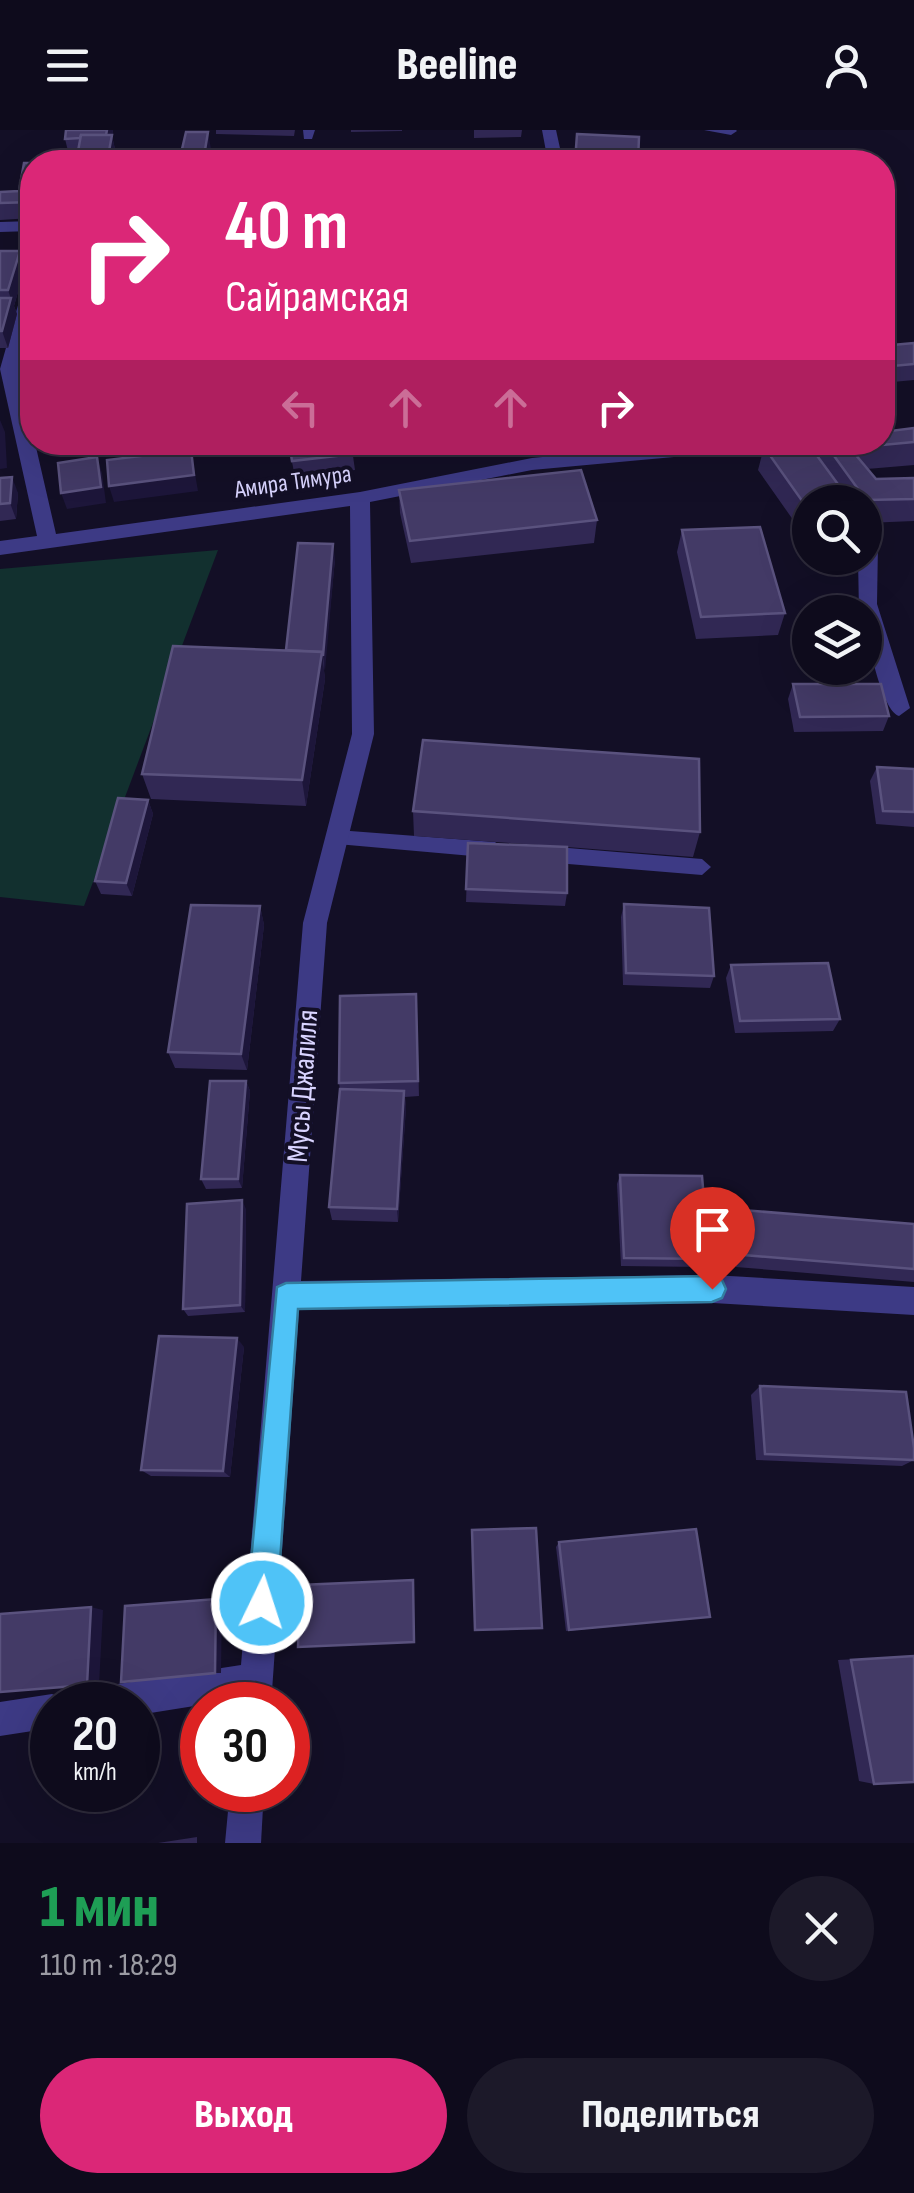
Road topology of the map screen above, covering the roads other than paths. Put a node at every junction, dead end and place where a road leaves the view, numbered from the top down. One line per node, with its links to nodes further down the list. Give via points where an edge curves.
1 (710, 130): 2 (lane)
2 (731, 131)
3 (20, 328): 4 (street, via 9,369)
4 (20, 418)
5 (28, 455): 10 (street)
6 (533, 455): 8 (street)
7 (630, 455): 8 (street, Амира Тимура)
8 (532, 464): 9 (street, Амира Тимура)
9 (360, 498): 10 (street, Амира Тимура); 14 (street, Мусы Джалиля, via 363,734)
10 (48, 543): 11 (street, Амира Тимура)
11 (0, 548)
12 (867, 575): 13 (street, via 867,604)
13 (899, 708)
14 (338, 837): 15 (lane); 16 (street, Мусы Джалиля, via 316,923)
15 (702, 867)
16 (286, 1296): 17 (street, via 712,1289); 18 (street, Мусы Джалиля)
17 (914, 1301)
18 (256, 1682)
19 (30, 1715): 20 (street)
20 (0, 1720)
21 (246, 1812): 22 (street)
22 (243, 1843)

